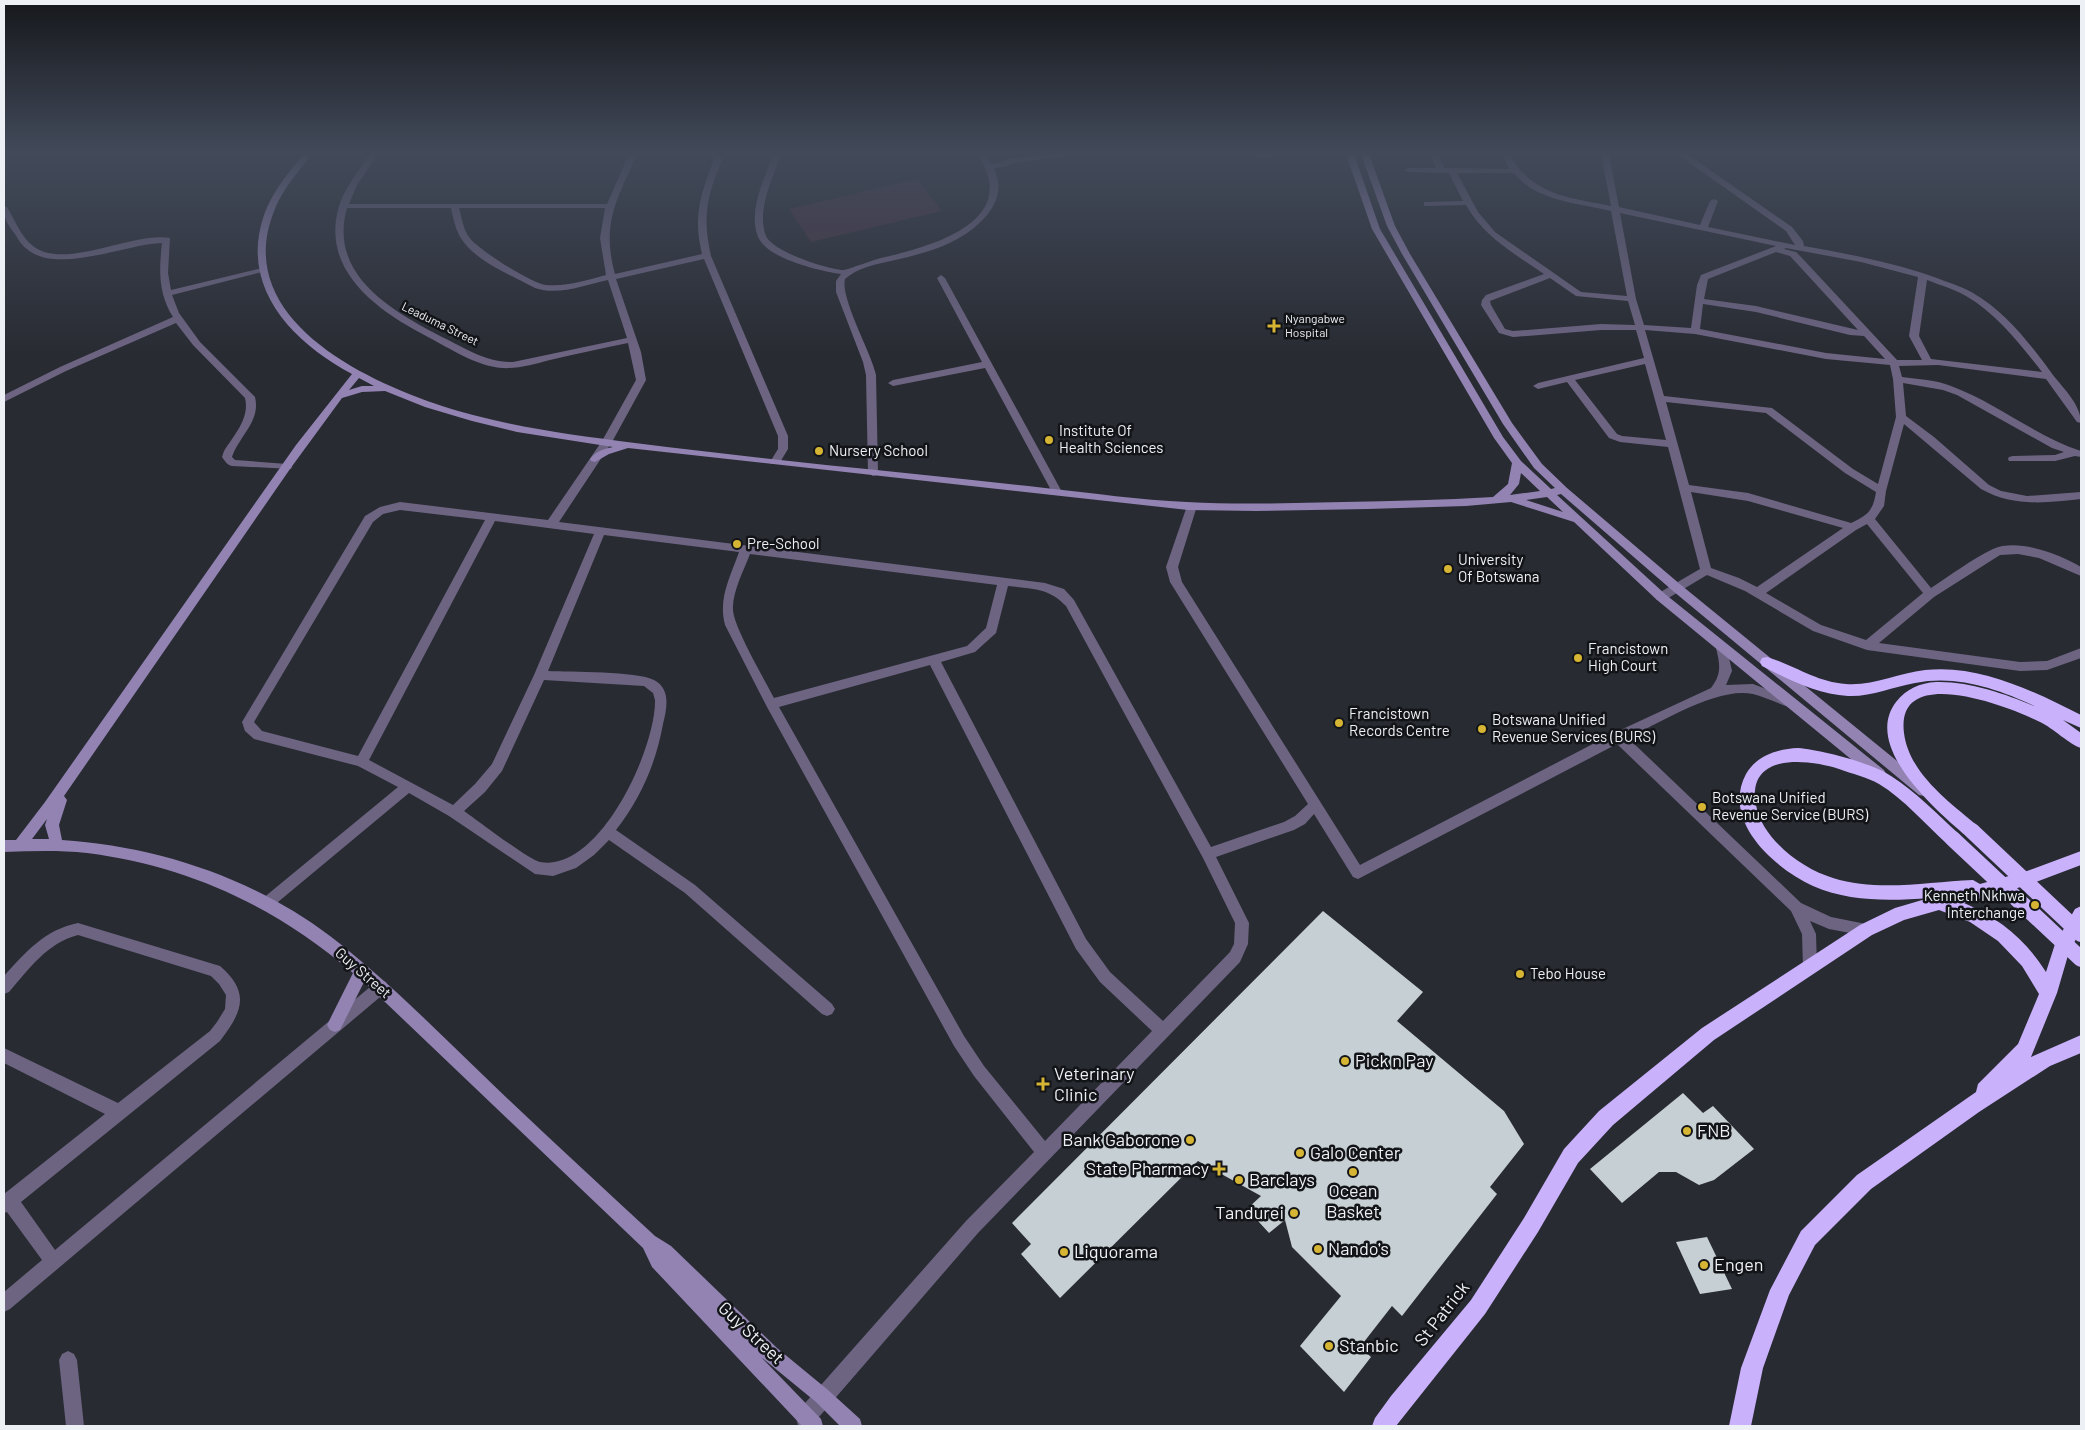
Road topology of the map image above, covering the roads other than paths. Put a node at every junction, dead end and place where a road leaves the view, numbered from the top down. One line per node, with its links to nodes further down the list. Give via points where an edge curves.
1 (12, 221): 27 (street, via 30,248 46,254 70,256 167,240 163,276)
2 (267, 221): 21 (street, via 263,233)
3 (341, 221): 34 (street, Leaduma Street, via 339,237 343,257 372,299 402,321 489,362 509,365)
4 (458, 221): 25 (street, via 462,233 474,248 538,286 561,288)
5 (608, 221): 25 (street, via 604,236)
6 (701, 221): 20 (street)
7 (759, 221): 22 (street, via 761,235 778,252 826,269)
8 (976, 221): 22 (street, via 938,246 867,264)
9 (1374, 221): 59 (street, via 1388,250)
10 (1389, 221): 63 (street, via 1525,450)
11 (1480, 221): 23 (street, via 1485,229)
12 (1616, 221): 28 (street)
13 (1669, 221): 16 (street)
14 (1706, 221): 16 (street)
15 (1777, 221): 18 (street, via 1789,229 1799,241)
16 (1703, 228): 17 (street)
17 (1786, 245): 18 (street); 19 (street)
18 (1800, 248): 24 (street, via 1874,261)
19 (1776, 249): 29 (street, via 1704,277); 33 (street, via 1793,254)
20 (708, 256): 25 (street); 58 (street, via 783,436 783,449)
21 (263, 270): 27 (street); 35 (street, via 284,316)
22 (849, 273): 61 (street, via 839,285 868,362)
23 (1549, 275): 28 (street, via 1579,294); 31 (street, via 1486,300 1502,331 1513,334 1601,327)
24 (1923, 276): 37 (street, via 1914,336); 41 (street, via 1973,296 1985,305 2012,331)
25 (612, 277): 34 (street)
26 (941, 278): 39 (street)
27 (167, 294): 30 (street)
28 (1632, 300): 31 (street)
29 (1700, 301): 32 (street); 33 (street, via 1756,308)
30 (177, 319): 48 (street); 60 (street, via 252,402 250,415 229,451 228,461)
31 (1640, 328): 32 (street); 36 (street)
32 (1695, 331): 38 (street, via 1826,356)
33 (1868, 333): 38 (street)
34 (632, 340): 52 (street, via 641,380)
35 (334, 360): 40 (street); 47 (street, via 340,377)
36 (1649, 360): 42 (street); 49 (street)
37 (1928, 362): 38 (street); 41 (street)
38 (1894, 363): 43 (street)
39 (988, 364): 44 (street); 65 (street)
40 (357, 374): 46 (street); 47 (street)
41 (2049, 376): 51 (street)
42 (1569, 379): 45 (street); 53 (street, via 1613,436)
43 (1898, 379): 50 (street); 55 (street, via 1952,390)
44 (893, 383)
45 (1538, 386)
46 (386, 389): 47 (street, via 362,389); 52 (street, via 483,421)
47 (338, 396): 60 (street)
48 (4, 398)
49 (1659, 398): 53 (street); 64 (street, via 1769,410 1849,471)
50 (1901, 417): 64 (street); 67 (street, via 1985,487 1998,494 2027,500)
51 (2081, 420)
52 (607, 442): 54 (street); 56 (street)
53 (1673, 444): 62 (street)
54 (632, 445): 56 (street, via 610,450); 58 (street)
55 (2077, 453): 57 (street, via 2055,458)
56 (596, 459): 74 (street)
57 (2013, 459)
58 (775, 462): 61 (street)
59 (1517, 463): 66 (street); 69 (street, via 1513,487)
60 (286, 467): 99 (street)
61 (873, 473): 65 (street)
62 (1685, 488): 75 (street, via 1748,496); 78 (street)
63 (1563, 490): 66 (street); 81 (street)
64 (1881, 491): 72 (street, via 1879,506)
65 (1057, 492): 70 (street)
66 (1548, 494): 68 (street); 73 (street)
67 (2081, 496)
68 (1510, 498): 69 (street); 73 (street)
69 (1491, 500): 70 (street, via 1277,507)
70 (1192, 506): 102 (street, via 1172,567 1176,582)
71 (492, 517): 74 (street); 97 (street); 97 (street, via 400,506 373,515 248,722 258,735)
72 (1869, 519): 75 (street); 83 (street)
73 (1581, 523): 84 (street)
74 (551, 525): 76 (street)
75 (1852, 527): 82 (street)
76 (600, 532): 77 (street); 90 (street)
77 (746, 549): 80 (street); 93 (street, via 727,611)
78 (1706, 571): 81 (street); 82 (street, via 1721,574)
79 (2081, 572): 83 (street, via 2051,558 2006,550 1997,552)
80 (1003, 582): 88 (street, via 992,630 987,636 971,649); 108 (street, via 1045,587 1060,592 1070,603)
81 (1677, 588): 84 (street); 89 (street)
82 (1757, 594): 85 (street, via 1842,640)
83 (1930, 594): 85 (street)
84 (1661, 597): 86 (street)
85 (1867, 646): 87 (street, via 2012,666 2042,666)
86 (1722, 648): 91 (street, via 1727,674); 92 (street)
87 (2081, 653)
88 (934, 660): 93 (street); 125 (street, via 1082,944 1105,977)
89 (1767, 662): 94 (highway, via 1797,677 1842,690 1859,690 1915,677 1963,676 2019,693); 101 (street)
90 (540, 675): 103 (street, via 497,766 480,788); 104 (street, via 645,681 658,689 662,705 648,761 628,803)
91 (1715, 691): 92 (street, via 1753,689); 95 (street)
92 (1790, 702): 98 (street)
93 (771, 704): 130 (street, via 959,1041)
94 (2081, 722)
95 (1618, 737): 102 (street, via 1358,873); 113 (street)
96 (2081, 742): 101 (highway, via 2058,724 1996,698 1953,688 1922,691 1901,705 1896,715 1896,730 1910,766)
97 (361, 762): 100 (street)
98 (1886, 780): 110 (highway, via 1810,755 1775,757 1761,765 1752,777 1748,805 1752,820 1777,853 1797,869 1832,886 1892,894); 117 (highway, bridge)
99 (65, 786): 105 (street); 107 (street, via 52,825)
100 (408, 786): 103 (street); 111 (street)
101 (1935, 800): 116 (highway, bridge)
102 (1315, 805): 108 (street, via 1289,826)
103 (454, 812): 104 (street, via 545,872 570,864)
104 (608, 832): 123 (street, via 697,895)
105 (20, 845): 106 (street, Guy Street); 107 (street, Guy Street)
106 (4, 846)
107 (57, 846): 111 (street, Guy Street, via 130,854 176,866)
108 (1208, 854): 125 (street, via 1242,923 1241,944 1234,957)
109 (2081, 858): 110 (highway)
110 (2000, 887): 112 (highway, St Patrick)
111 (266, 903): 119 (street, Guy Street, via 322,938)
112 (1938, 903): 115 (highway, St Patrick, via 1901,913); 122 (highway, via 1958,908 1997,928 2027,956)
113 (1796, 907): 115 (street, via 1829,923); 118 (street, via 1810,934)
114 (2081, 914): 122 (highway, via 2061,950)
115 (1866, 930): 118 (highway, St Patrick)
116 (2081, 934)
117 (2081, 959)
118 (1810, 968): 140 (highway, St Patrick, via 1708,1034 1606,1118 1571,1156 1478,1307)
119 (362, 971): 121 (street, Guy Street); 124 (street)
120 (4, 987): 129 (street, via 53,936 78,929 216,971 228,980 234,1001 219,1031)
121 (381, 987): 124 (street); 132 (street, Guy Street)
122 (2048, 993): 128 (highway, via 2025,1050)
123 (827, 1009)
124 (336, 1025): 133 (street)
125 (1162, 1030): 130 (street)
126 (2081, 1044): 128 (highway, via 2044,1060)
127 (4, 1055): 129 (street)
128 (1972, 1105): 141 (highway, via 1864,1182 1808,1238 1780,1290 1752,1368)
129 (120, 1112): 131 (street)
130 (1044, 1152): 136 (street, via 972,1226)
131 (6, 1202): 133 (street)
132 (648, 1242): 136 (street, Guy Street, via 665,1252 771,1354); 137 (street, Guy Street, via 658,1261)
133 (53, 1262): 134 (street)
134 (4, 1303)
135 (68, 1360): 138 (street)
136 (822, 1396): 137 (street); 139 (street, Guy Street)
137 (809, 1422)
138 (75, 1426)
139 (853, 1426)
140 (1384, 1426)
141 (1740, 1426)

